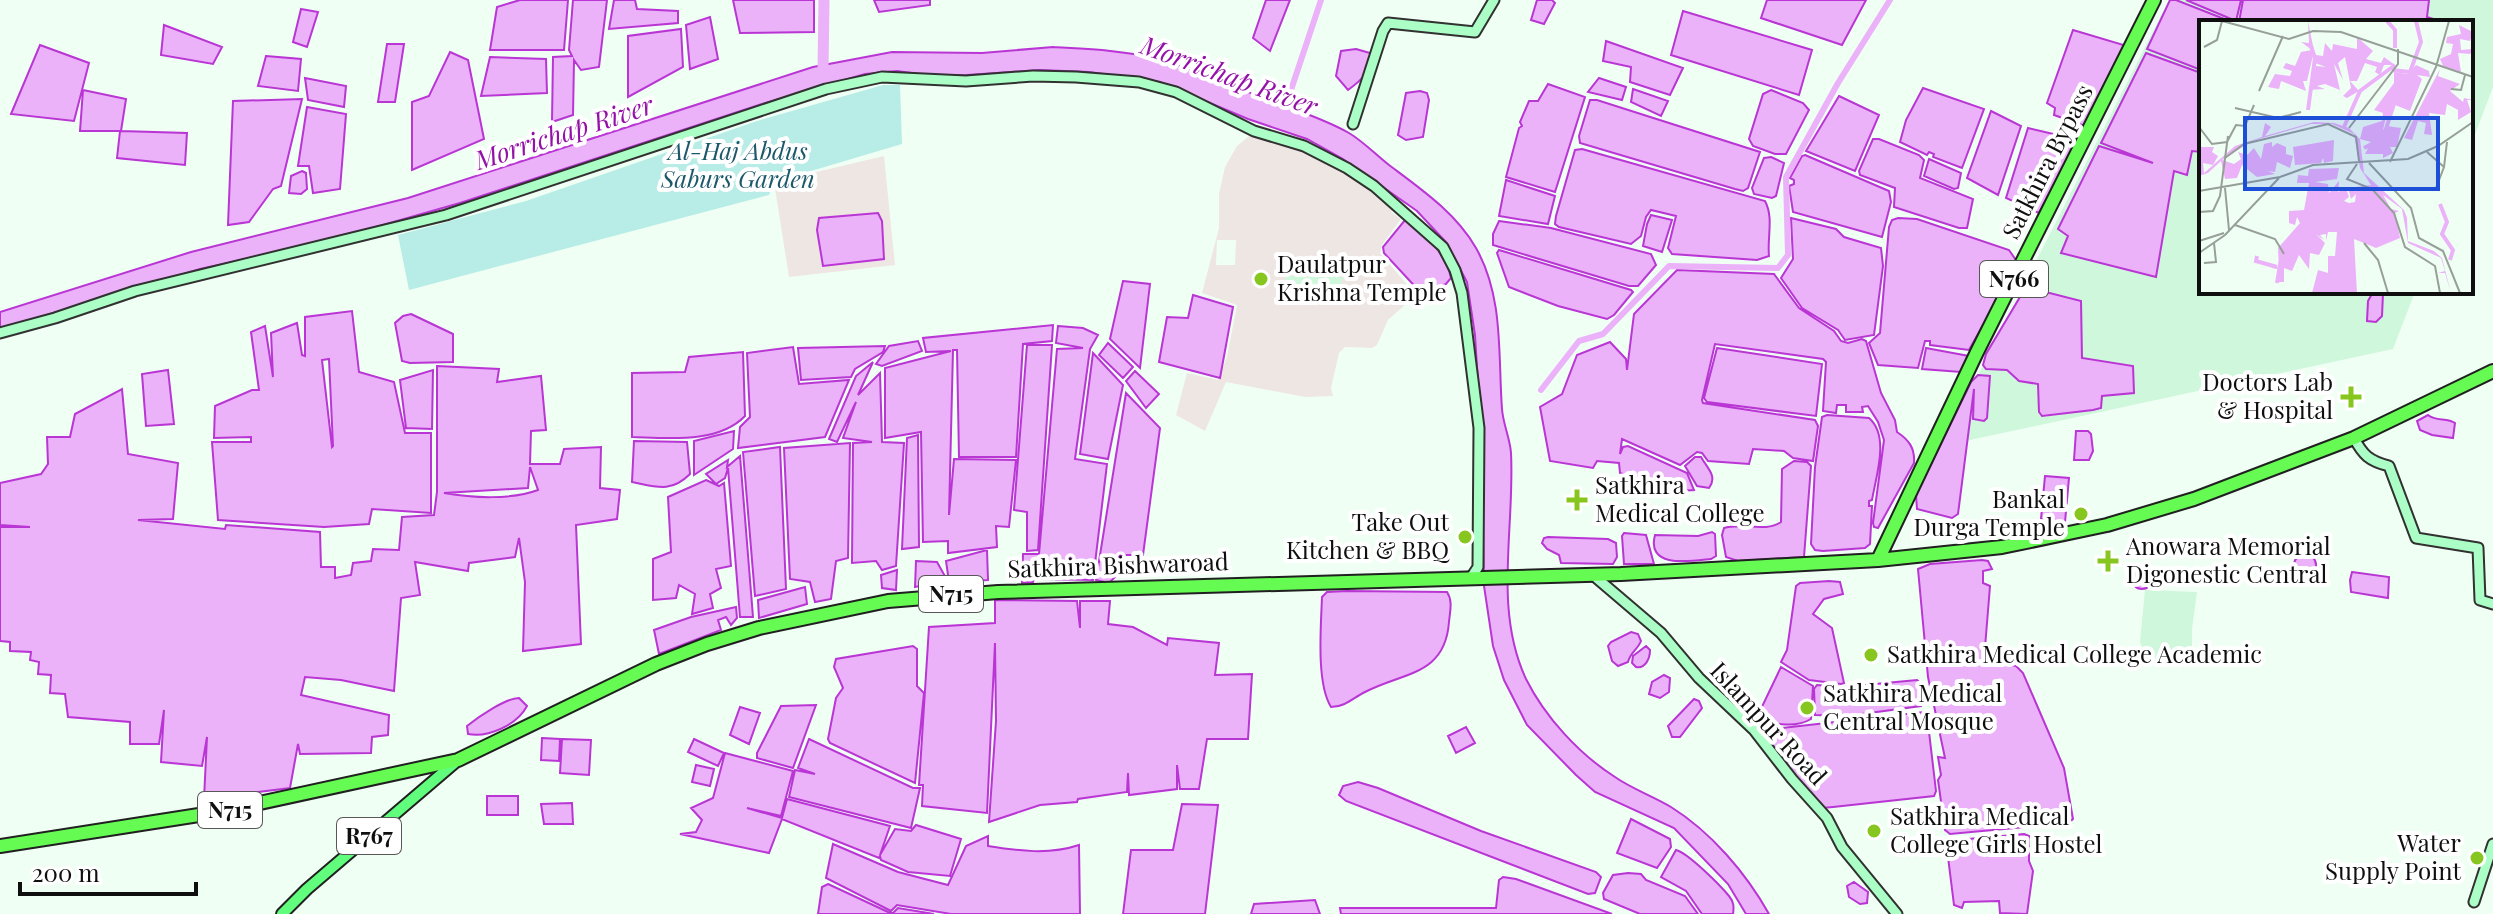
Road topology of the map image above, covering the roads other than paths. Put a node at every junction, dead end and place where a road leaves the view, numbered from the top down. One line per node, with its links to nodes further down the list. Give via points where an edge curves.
1 (1494, 0): 3 (street, via 1475,32 1388,23)
2 (2154, 0): 7 (highway, Satkhira Bypass / N766)
3 (1353, 124)
4 (0, 333): 9 (street, via 135,291 446,215 826,89 882,77 1139,82 1176,92 1347,168 1443,247 1462,293 1479,428 1478,567)
5 (2493, 371): 6 (highway)
6 (2354, 438): 7 (highway, via 2194,499 2107,525 2002,547); 10 (street, via 2369,460 2389,466 2416,538 2478,548 2480,600)
7 (1878, 560): 8 (highway)
8 (1593, 575): 9 (highway, N715); 16 (street, Islampur Road, via 1661,633 1706,686 1754,730)
9 (1472, 579): 11 (highway, Satkhira Bishwaroad / N715, via 1017,591 888,601 707,644)
10 (2493, 604)
11 (458, 760): 13 (highway, N715, via 218,812); 15 (main road, R767)
12 (2493, 844): 14 (street)
13 (0, 846)
14 (2474, 902)
15 (282, 914)
16 (1897, 914)

